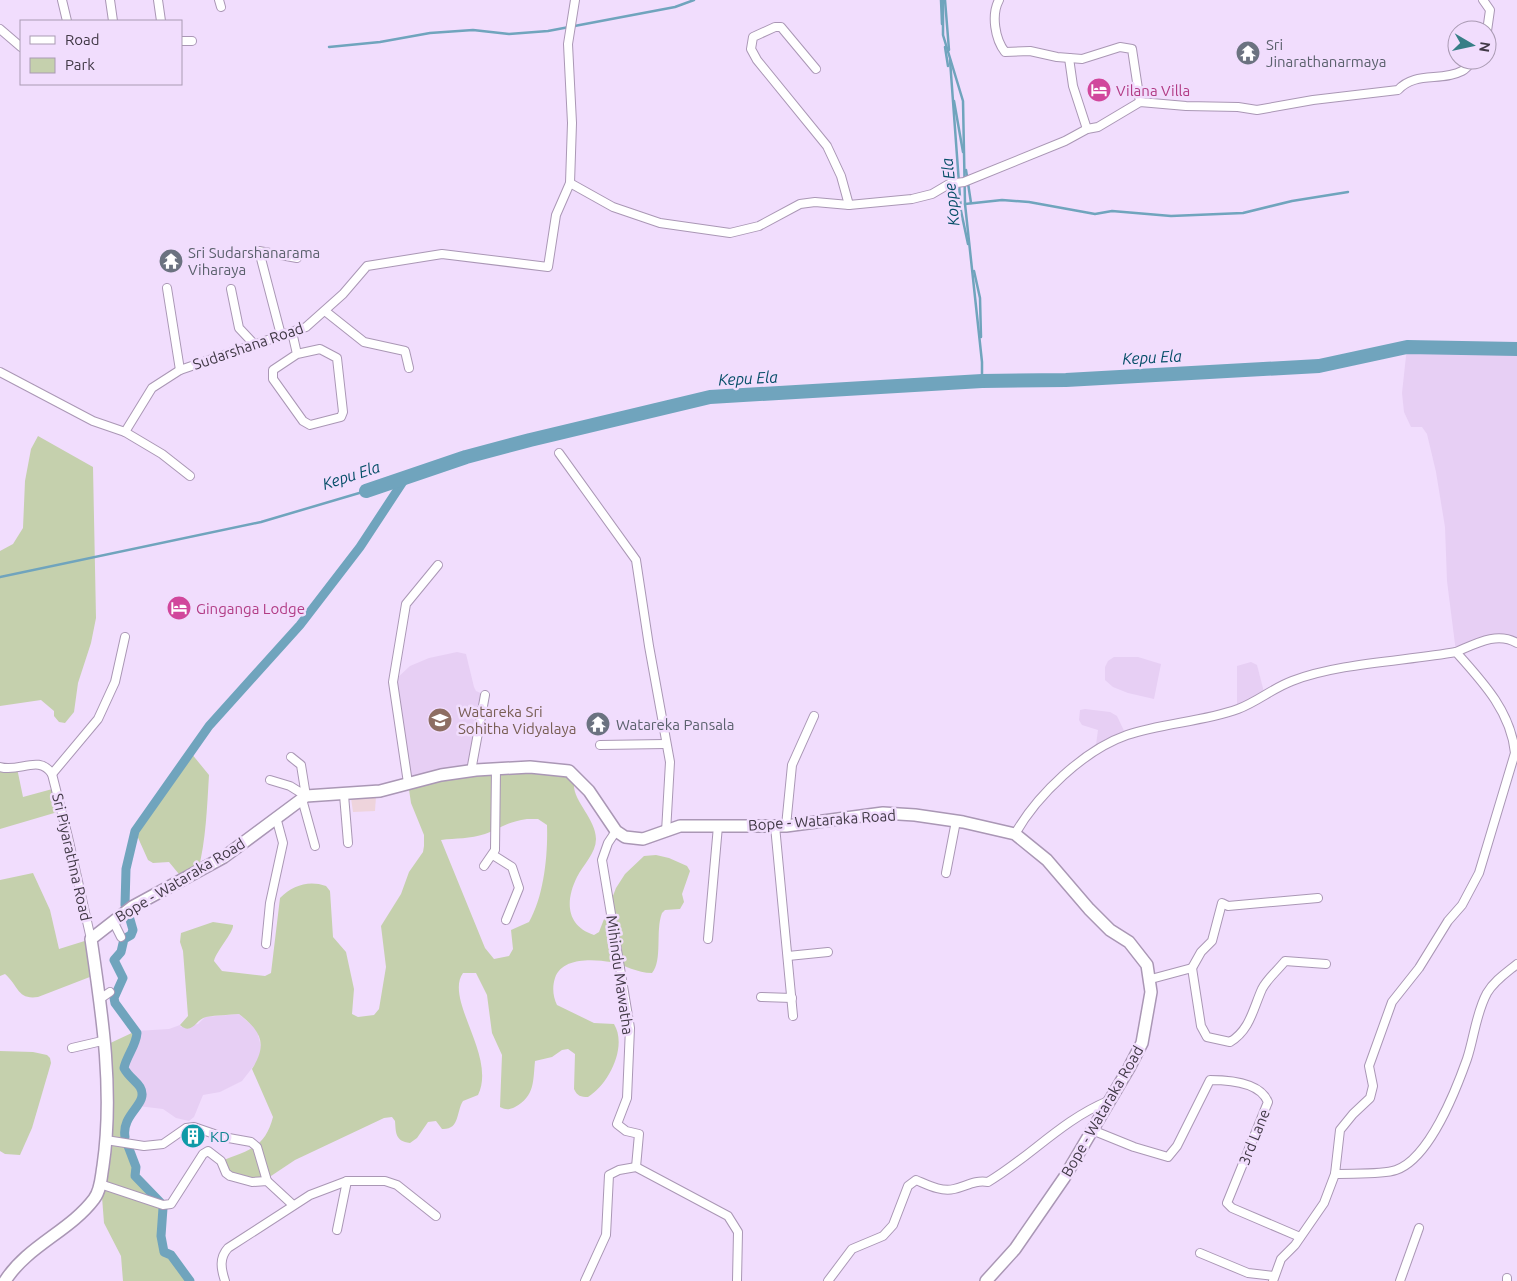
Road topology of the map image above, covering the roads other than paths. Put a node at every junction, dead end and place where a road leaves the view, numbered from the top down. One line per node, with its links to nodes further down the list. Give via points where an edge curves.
1 (62, 0): 7 (street)
2 (110, 0): 8 (street)
3 (158, 0): 9 (street)
4 (575, 0): 20 (street, via 568,44 572,123)
5 (999, 0): 15 (street, via 995,28 999,45 1005,52 1030,51)
6 (1483, 0): 10 (street, via 1490,10)
7 (67, 20)
8 (113, 20)
9 (161, 20)
10 (1489, 20)
11 (0, 29): 14 (street)
12 (182, 41): 13 (street)
13 (192, 41)
14 (20, 46)
15 (1069, 58): 18 (street, via 1089,59 1120,47 1132,49); 19 (street, via 1073,86)
16 (816, 69): 21 (street, via 781,27 753,37 752,48 757,60 827,146 841,176)
17 (1464, 70): 18 (street, via 1441,77 1419,78 1404,83 1398,90 1257,110)
18 (1140, 102): 19 (street, via 1098,127)
19 (1087, 129): 21 (street, via 964,182 949,184 932,194)
20 (570, 184): 21 (street, via 613,207 660,223 730,233 759,226 800,204); 25 (street, Sudarshana Road, via 556,215 548,267 442,254 367,266)
21 (849, 205)
22 (297, 258): 27 (street, via 259,250)
23 (167, 288): 31 (street)
24 (231, 288): 28 (street, via 240,328)
25 (325, 310): 26 (street, Sudarshana Road, via 306,327); 30 (street, via 364,342 405,351)
26 (292, 332): 27 (street, Sudarshana Road); 29 (street)
27 (281, 335): 28 (street, Sudarshana Road)
28 (254, 344): 31 (street, Sudarshana Road)
29 (297, 354): 29 (street, via 320,349 337,358 341,417 310,425 303,421 273,379 274,370)
30 (409, 368)
31 (180, 370): 33 (street, Sudarshana Road, via 152,388)
32 (0, 372): 33 (street, via 93,421)
33 (125, 432): 35 (street, via 162,454)
34 (559, 453): 42 (street, via 636,560)
35 (190, 476)
36 (438, 565): 50 (street, via 406,604 392,682)
37 (125, 637): 48 (street, Sri Piyarathna Road, via 115,682 98,719)
38 (1517, 642): 39 (street, via 1495,638)
39 (1456, 652): 59 (street, via 1337,670 1291,681 1237,709 1126,735 1062,776 1026,814); 89 (street, via 1481,680 1509,723 1515,753 1476,879 1462,906 1392,1002 1370,1066 1373,1086 1370,1098 1340,1130)
40 (485, 695): 47 (street)
41 (814, 716): 56 (street, via 792,765)
42 (665, 744): 43 (street); 58 (street, via 670,762)
43 (600, 745)
44 (291, 758): 52 (street, via 301,765)
45 (0, 767): 48 (street, Sri Piyarathna Road, via 40,764)
46 (496, 769): 47 (street); 57 (street, via 530,767 569,771 589,791); 62 (street)
47 (471, 771): 50 (street, via 441,774)
48 (52, 774): 69 (street, Sri Piyarathna Road)
49 (270, 780): 52 (street, via 290,786)
50 (408, 783): 51 (street, via 380,791)
51 (344, 795): 52 (street); 60 (street)
52 (304, 797): 53 (street, Bope - Wataraka Road); 61 (street)
53 (276, 817): 66 (street, Bope - Wataraka Road, via 224,856); 71 (street, via 283,843 270,902)
54 (956, 821): 56 (street, Bope - Wataraka Road, via 882,813); 59 (street, Bope - Wataraka Road); 64 (street)
55 (718, 826): 56 (street, Bope - Wataraka Road); 58 (street, Bope - Wataraka Road, via 680,826); 70 (street)
56 (780, 826): 73 (street)
57 (616, 831): 58 (street, Bope - Wataraka Road, via 626,837 643,839); 88 (street, Mihindu Mawatha, via 602,860 630,1028 627,1098 617,1124 626,1131 640,1134)
58 (666, 832)
59 (1015, 834): 77 (street, Bope - Wataraka Road, via 1047,860 1110,930 1129,942 1147,965)
60 (348, 843)
61 (315, 846)
62 (493, 855): 63 (street); 67 (street, via 512,867 519,888)
63 (484, 866)
64 (946, 873)
65 (1318, 898): 76 (street, via 1222,904 1212,941)
66 (113, 920): 68 (street); 69 (street, Bope - Wataraka Road)
67 (506, 920)
68 (121, 937)
69 (91, 939): 81 (street)
70 (708, 939)
71 (266, 944)
72 (828, 952): 73 (street)
73 (788, 956): 80 (street)
74 (1326, 964): 76 (street, via 1285,961 1263,988 1248,1024 1230,1042 1207,1037 1201,1026)
75 (1517, 964): 89 (street, via 1487,993 1449,1102 1424,1148 1412,1162 1396,1170)
76 (1192, 968): 77 (street)
77 (1151, 979): 85 (street, Bope - Wataraka Road, via 1142,1043)
78 (110, 992): 81 (street)
79 (761, 997): 80 (street)
80 (792, 998): 82 (street)
81 (100, 999): 83 (street)
82 (793, 1016)
83 (102, 1041): 84 (street); 87 (street, via 108,1109)
84 (72, 1048)
85 (1108, 1101): 86 (street, Bope - Wataraka Road); 104 (street, via 1088,1109 1041,1142 1012,1168 988,1182 977,1180 952,1190 933,1188 916,1180 908,1186 893,1225 883,1236 852,1249)
86 (1092, 1130): 97 (street, 3rd Lane, via 1168,1156 1177,1146 1210,1080 1229,1080 1250,1086 1264,1094 1268,1102 1227,1203); 105 (street, Bope - Wataraka Road, via 1064,1178 1015,1249)
87 (106, 1140): 90 (street, via 144,1146 162,1144 186,1128 194,1127 251,1142 257,1148); 92 (street)
88 (636, 1166): 102 (street, via 609,1175 606,1235); 103 (street, via 728,1216 738,1232)
89 (1335, 1174): 97 (street, via 1324,1203)
90 (267, 1181): 92 (street, via 252,1182 230,1176 222,1161 208,1151 171,1204 163,1205); 93 (street)
91 (347, 1181): 93 (street, via 310,1195); 94 (street, via 385,1181 397,1185); 96 (street)
92 (100, 1184): 100 (street, via 96,1197 83,1213 45,1240)
93 (293, 1206): 101 (street, via 228,1248 220,1268)
94 (436, 1216)
95 (1419, 1228): 106 (street)
96 (337, 1230)
97 (1300, 1237): 99 (street, via 1281,1259)
98 (1200, 1253): 99 (street, via 1248,1274)
99 (1273, 1278)
100 (5, 1281)
101 (225, 1281)
102 (585, 1281)
103 (737, 1281)
104 (828, 1281)
105 (986, 1281)
106 (1400, 1281)

